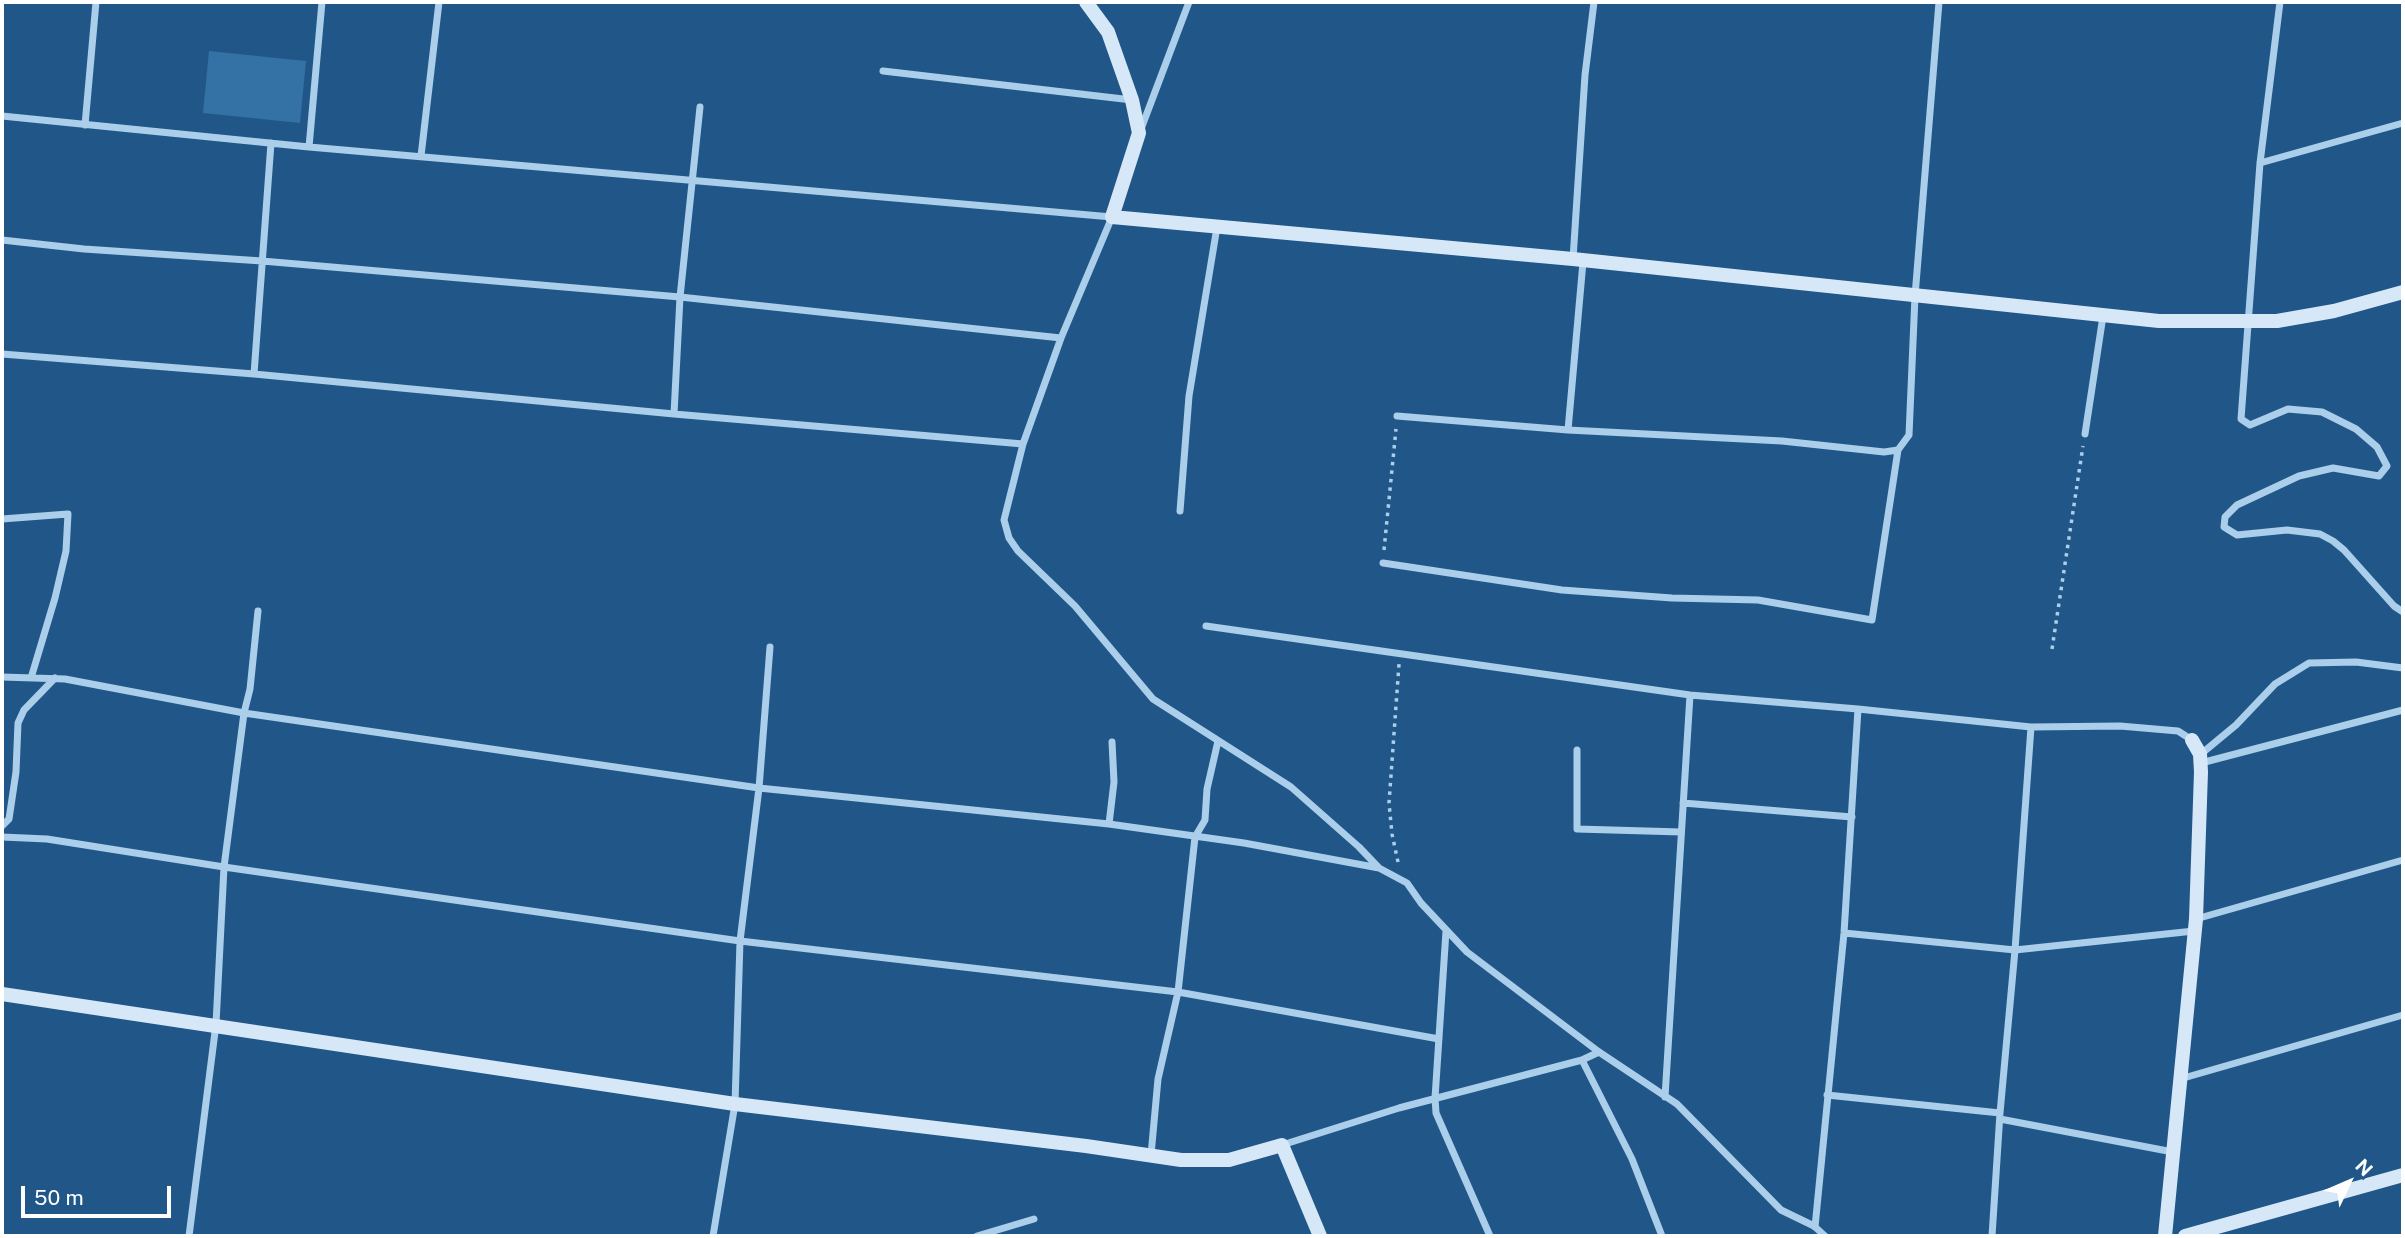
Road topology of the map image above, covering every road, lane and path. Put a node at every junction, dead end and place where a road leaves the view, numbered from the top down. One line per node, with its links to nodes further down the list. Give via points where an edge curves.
1 (96, 2): 14 (street)
2 (322, 2): 17 (street)
3 (439, 2): 18 (street)
4 (1086, 2): 10 (street, via 1108,32)
5 (1189, 2): 15 (street)
6 (1594, 2): 24 (street, via 1585,75)
7 (1940, 2): 27 (street)
8 (2280, 2): 19 (street)
9 (883, 71): 10 (street)
10 (1132, 100): 15 (street)
11 (700, 107): 20 (street)
12 (2, 116): 14 (street)
13 (2403, 123): 19 (street)
14 (85, 125): 16 (street)
15 (1139, 133): 21 (street)
16 (271, 144): 17 (street); 25 (street)
17 (309, 147): 18 (street)
18 (421, 156): 20 (street)
19 (2260, 163): 30 (street)
20 (694, 180): 21 (street); 28 (street)
21 (1112, 218): 22 (street); 31 (street)
22 (1217, 227): 24 (street); 40 (street, via 1189,396)
23 (2, 240): 25 (street)
24 (1578, 260): 27 (street); 36 (street)
25 (261, 261): 28 (street); 33 (street)
26 (2403, 292): 30 (street, via 2311,315)
27 (1915, 296): 29 (street); 39 (street, via 1909,435)
28 (680, 297): 31 (street); 34 (street)
29 (2103, 316): 30 (street); 37 (street)
30 (2249, 320): 44 (street, via 2241,419 2250,425 2288,409 2322,412 2356,429 2377,447 2387,466 2379,476 2333,468 2299,476 2237,505 2225,517 2224,527 2237,535 2287,530 2320,534 2344,550)
31 (1061, 338): 38 (street)
32 (2, 354): 33 (street)
33 (254, 374): 34 (street)
34 (674, 414): 38 (street)
35 (1397, 416): 36 (street); 42 (path)
36 (1568, 430): 39 (street)
37 (2085, 433): 47 (path)
38 (1023, 444): 59 (street, via 1004,520 1014,544 1153,699)
39 (1898, 450): 42 (street, via 1872,620 1758,600 1562,590)
40 (1180, 511)
41 (2, 519): 51 (street, via 68,514 66,551)
42 (1383, 563)
43 (258, 611): 56 (street)
44 (2403, 612)
45 (1206, 626): 48 (street)
46 (770, 647): 63 (street)
47 (2052, 649)
48 (1399, 654): 53 (street); 74 (path, via 1389,803 1396,858)
49 (2403, 668): 62 (street, via 2309,663 2275,684)
50 (2, 677): 51 (street)
51 (30, 678): 52 (street)
52 (54, 678): 56 (street); 67 (street, via 18,723 9,819)
53 (1690, 695): 54 (street); 64 (street)
54 (1858, 709): 57 (street); 65 (street)
55 (2403, 710): 62 (street)
56 (244, 713): 63 (street); 72 (street)
57 (2031, 727): 58 (street, via 2120,726 2178,731); 79 (street)
58 (2192, 740): 62 (street)
59 (1218, 741): 70 (street, via 1205,820); 73 (street, via 1291,787)
60 (1112, 742): 66 (street)
61 (1577, 750): 68 (street, via 1577,829)
62 (2200, 759): 75 (street)
63 (759, 788): 66 (street); 78 (street)
64 (1683, 803): 65 (street); 68 (street)
65 (1852, 817): 77 (street)
66 (1109, 824): 70 (street)
67 (2, 826)
68 (1681, 832): 89 (street)
69 (2, 837): 72 (street, via 47,839)
70 (1195, 837): 73 (street); 80 (street)
71 (2403, 860): 75 (street)
72 (224, 867): 78 (street); 83 (street)
73 (1379, 868): 74 (street)
74 (1407, 883): 76 (street)
75 (2195, 925): 79 (street); 87 (street)
76 (1446, 931): 84 (street); 85 (street)
77 (1844, 933): 79 (street); 88 (street)
78 (740, 941): 80 (street); 91 (street)
79 (2015, 950): 92 (street)
80 (1178, 992): 84 (street); 95 (street, via 1158,1079)
81 (2, 994): 83 (street)
82 (2403, 1016): 87 (street)
83 (216, 1024): 91 (street); 99 (street)
84 (1439, 1039): 90 (street)
85 (1599, 1052): 86 (street); 89 (street)
86 (1582, 1060): 90 (street); 104 (street, via 1632,1159)
87 (2180, 1079): 94 (street)
88 (1828, 1095): 92 (street); 98 (street)
89 (1665, 1097): 98 (street, via 1782,1210)
90 (1435, 1098): 93 (street); 103 (street, via 1436,1113)
91 (735, 1104): 95 (street); 100 (street)
92 (2000, 1116): 94 (street); 107 (street)
93 (1282, 1145): 95 (street, via 1228,1160); 102 (street)
94 (2173, 1152): 108 (street)
95 (1150, 1156)
96 (2403, 1175): 109 (street)
97 (1034, 1219): 101 (street)
98 (1814, 1226): 105 (street); 106 (street)
99 (189, 1236)
100 (713, 1236)
101 (977, 1236)
102 (1320, 1236)
103 (1490, 1236)
104 (1662, 1236)
105 (1819, 1236)
106 (1825, 1236)
107 (1993, 1236)
108 (2165, 1236)
109 (2185, 1236)

